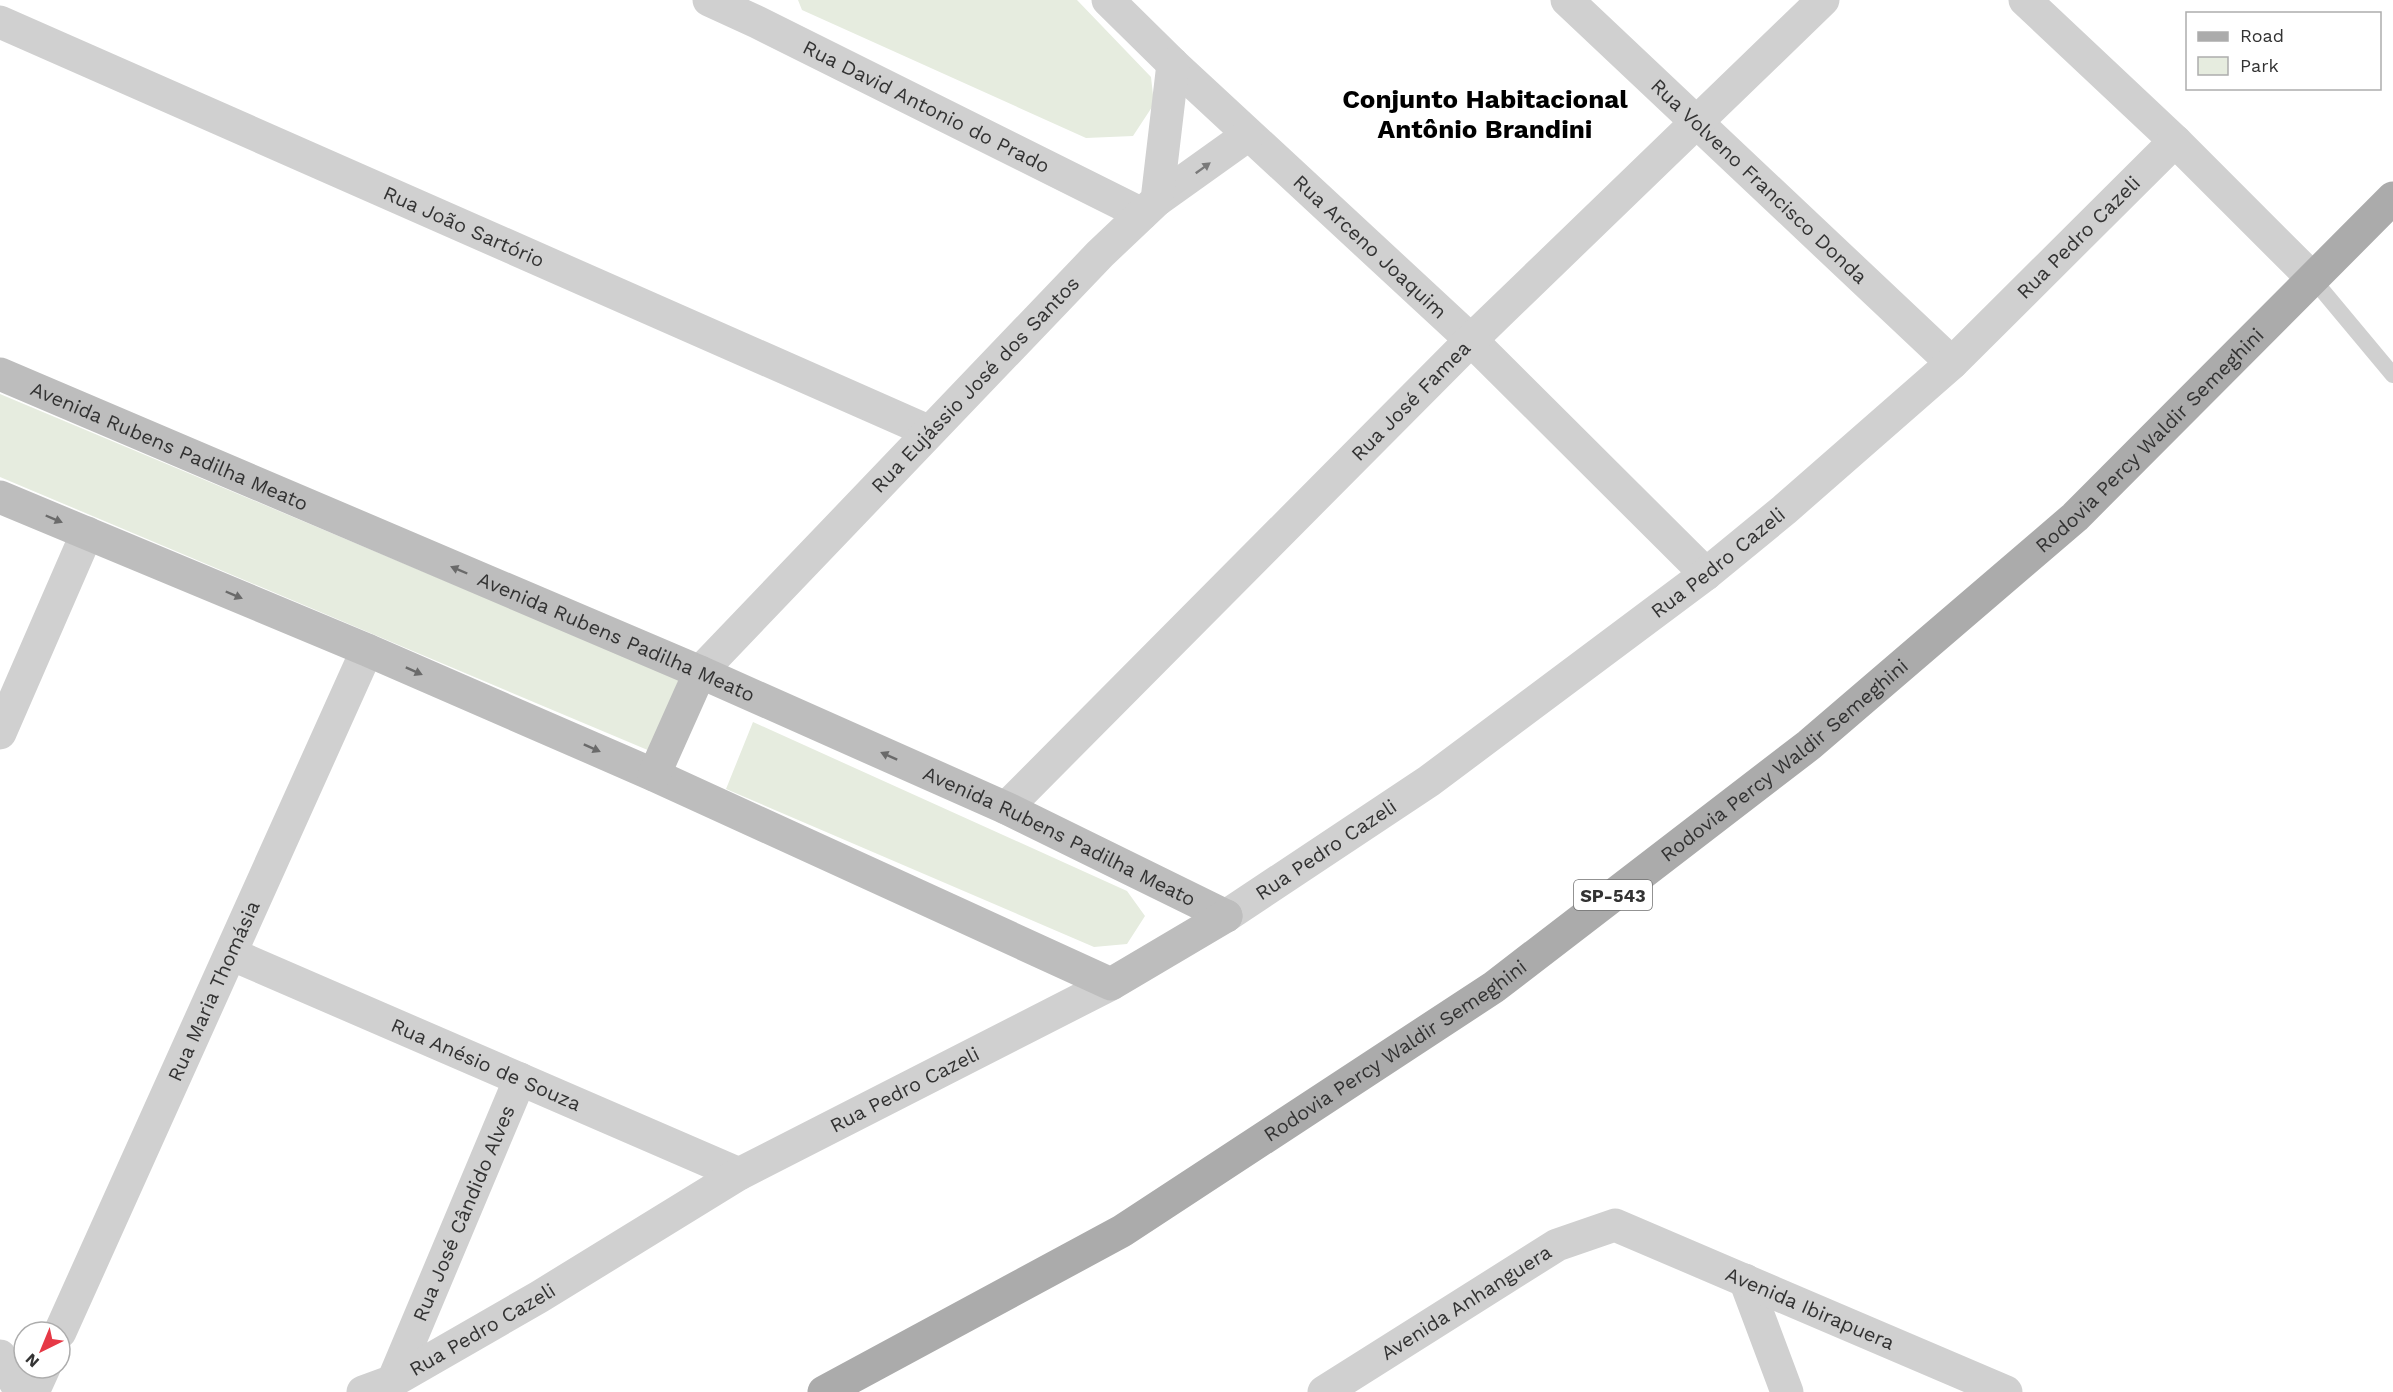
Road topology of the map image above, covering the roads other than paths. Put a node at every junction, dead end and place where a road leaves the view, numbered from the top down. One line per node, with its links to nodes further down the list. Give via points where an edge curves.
1 (709, 0): 6 (street, Rua David Antonio do Prado)
2 (1108, 0): 8 (street, Rua Arceno Joaquim)
3 (1567, 0): 9 (street, Rua Volveno Francisco Donda)
4 (1824, 0): 9 (street, Rua José Famea)
5 (2025, 0): 11 (street)
6 (760, 11): 13 (street, Rua David Antonio do Prado)
7 (0, 22): 19 (street, Rua João Sartório)
8 (1173, 64): 10 (street, Rua Arceno Joaquim); 13 (street)
9 (1698, 123): 15 (street, Rua José Famea); 16 (street, Rua Volveno Francisco Donda)
10 (1248, 135): 13 (street, Rua Eujássio José dos Santos, one-way to 10); 15 (street, Rua Arceno Joaquim)
11 (2175, 141): 14 (street); 16 (street, Rua Pedro Cazeli)
12 (2393, 198): 14 (main road, Rodovia Percy Waldir Semeghini / SP-543)
13 (1150, 207): 19 (street, Rua Eujássio José dos Santos)
14 (2312, 278): 18 (lane); 40 (main road, Rodovia Percy Waldir Semeghini / SP-543, via 2075,517 1809,745 1494,987 1122,1231)
15 (1471, 340): 22 (street, Rua Arceno Joaquim); 27 (street, Rua José Famea)
16 (1952, 363): 22 (street, Rua Pedro Cazeli)
17 (0, 374): 24 (main road, Avenida Rubens Padilha Meato, one-way to 17)
18 (2393, 375)
19 (928, 431): 24 (street, Rua Eujássio José dos Santos)
20 (0, 497): 21 (main road, one-way to 21)
21 (87, 533): 23 (main road, one-way to 23); 25 (street)
22 (1706, 574): 28 (street, Rua Pedro Cazeli, via 1429,781)
23 (367, 650): 26 (main road, one-way to 26); 29 (street, Rua Maria Thomásia)
24 (700, 672): 26 (main road); 27 (main road, Avenida Rubens Padilha Meato, one-way to 24)
25 (0, 733)
26 (654, 775): 30 (main road)
27 (1006, 808): 28 (main road, Avenida Rubens Padilha Meato)
28 (1226, 916): 30 (main road, Rua Pedro Cazeli)
29 (231, 954): 31 (street, Rua Anésio de Souza); 35 (street, Rua Maria Thomásia)
30 (1111, 984): 32 (street, Rua Pedro Cazeli)
31 (520, 1079): 32 (street, Rua Anésio de Souza); 37 (street, Rua José Cândido Alves)
32 (739, 1174): 37 (street, Rua Pedro Cazeli)
33 (1615, 1225): 34 (street, Avenida Ibirapuera); 41 (street, Avenida Anhanguera, via 1557,1245)
34 (1745, 1280): 42 (street); 43 (street, Avenida Ibirapuera)
35 (65, 1320)
36 (0, 1356): 38 (street)
37 (393, 1381): 39 (street, Rua Pedro Cazeli)
38 (21, 1392)
39 (363, 1392)
40 (824, 1392)
41 (1324, 1392)
42 (1787, 1392)
43 (2006, 1392)

